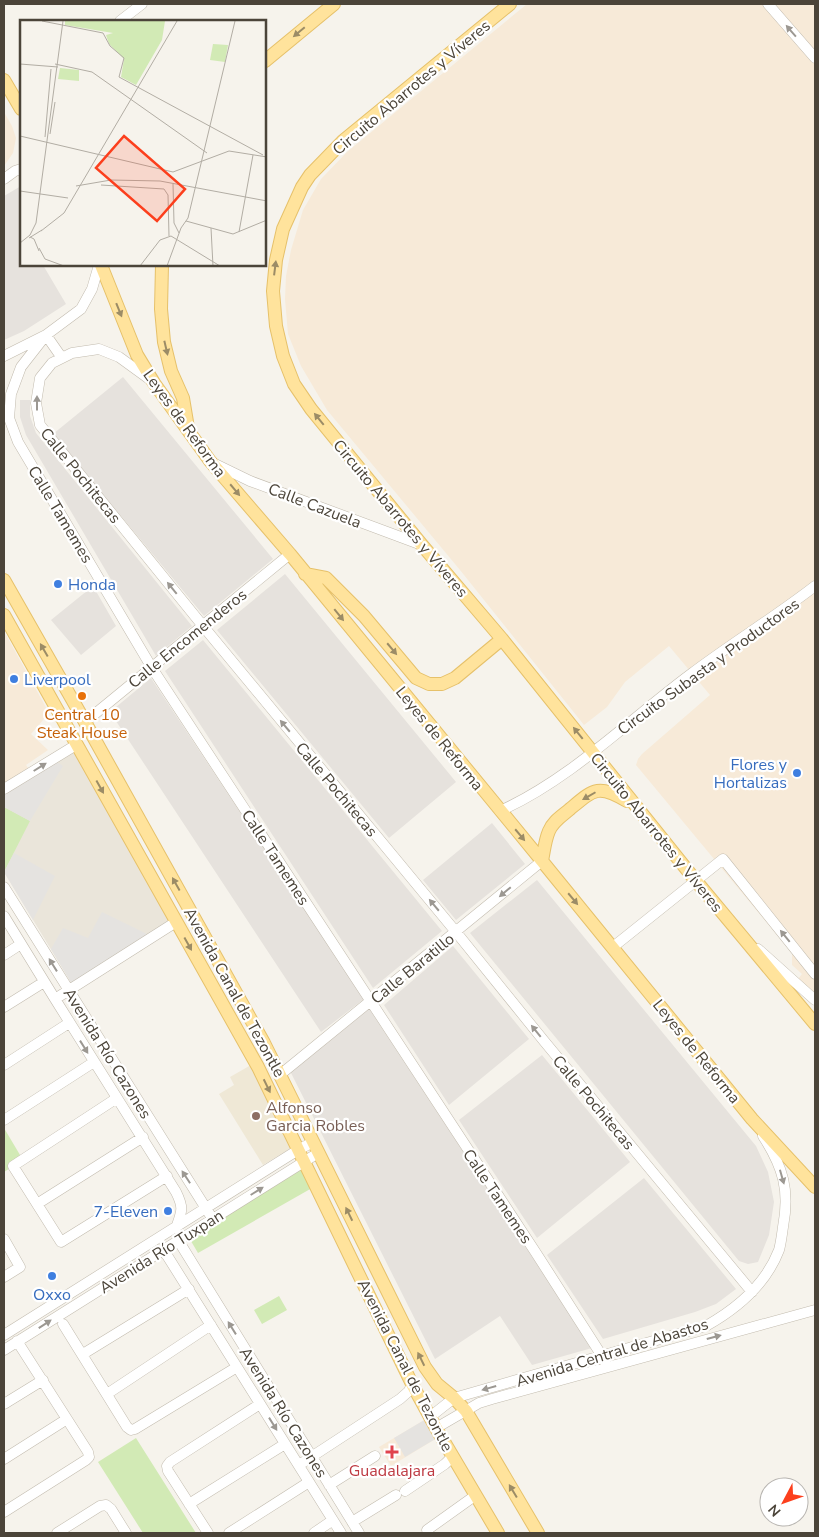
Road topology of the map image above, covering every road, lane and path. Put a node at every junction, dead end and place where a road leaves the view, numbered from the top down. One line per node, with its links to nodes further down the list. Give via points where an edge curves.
1 (142, 4): 5 (street)
2 (334, 4): 8 (main road, one-way to 8)
3 (510, 4): 22 (main road, Circuito Abarrotes y Víveres, one-way to 3, via 294,384 276,326 272,292 276,260 283,229 310,175 343,141)
4 (768, 4): 6 (street, one-way to 4)
5 (121, 20)
6 (811, 50): 7 (street)
7 (815, 58)
8 (266, 60)
9 (4, 80): 10 (main road)
10 (20, 105)
11 (20, 169): 12 (street)
12 (4, 180)
13 (100, 266): 16 (street, via 82,309)
14 (100, 266): 19 (main road, Leyes de Reforma, one-way to 19, via 137,355)
15 (162, 266): 20 (main road, one-way to 20, via 164,342 171,371 183,398)
16 (46, 335): 17 (street); 18 (street); 30 (street, Calle Tamemes, via 21,367 11,394 10,418 18,442)
17 (4, 356)
18 (62, 358): 19 (street, Calle Pochitecas, via 72,352 99,349 119,357); 28 (street, Calle Pochitecas, one-way to 18, via 40,425 36,403 40,378 52,363)
19 (154, 383): 20 (main road, Leyes de Reforma)
20 (188, 431): 21 (main road, Leyes de Reforma)
21 (210, 461): 22 (street, Calle Cazuela, via 250,481); 23 (main road, Leyes de Reforma, one-way to 23)
22 (422, 545): 29 (main road, Circuito Abarrotes y Víveres)
23 (290, 554): 24 (main road, Leyes de Reforma); 28 (street, Calle Encomenderos)
24 (305, 574): 29 (main road, one-way to 29, via 326,578 364,616 416,678 429,684 442,684 455,678); 36 (main road, Leyes de Reforma, one-way to 36)
25 (4, 580): 31 (main road, Avenida Canal de Tezontle, one-way to 25)
26 (815, 586): 33 (street, Circuito Subasta y Productores, via 691,674)
27 (4, 615): 32 (main road, Avenida Canal de Tezontle)
28 (203, 626): 30 (street, Calle Encomenderos); 43 (street, Calle Pochitecas, one-way to 28)
29 (502, 639): 33 (main road, Circuito Abarrotes y Víveres, one-way to 29)
30 (152, 668): 31 (street, Calle Encomenderos); 52 (street, Calle Tamemes)
31 (85, 722): 58 (main road, Avenida Canal de Tezontle, one-way to 31)
32 (76, 745): 34 (street, one-way to 32); 41 (main road, Avenida Canal de Tezontle, one-way to 41)
33 (593, 752): 35 (main road, Circuito Abarrotes y Víveres); 36 (street, Circuito Subasta y Productores, via 542,789)
34 (4, 790)
35 (633, 804): 37 (main road, one-way to 37, via 613,792 591,792 554,822 546,839); 38 (main road, Circuito Abarrotes y Víveres)
36 (500, 811): 37 (main road, Leyes de Reforma, one-way to 37)
37 (542, 861): 43 (street, Calle Baratillo, one-way to 43); 45 (main road, Leyes de Reforma, one-way to 45)
38 (696, 881): 42 (main road, Circuito Abarrotes y Víveres); 45 (street); 47 (street, one-way to 38, via 723,859)
39 (4, 887): 49 (street, Avenida Río Cazones, one-way to 39)
40 (4, 916): 44 (street, Avenida Río Cazones)
41 (176, 922): 49 (street); 62 (main road, Avenida Canal de Tezontle, one-way to 62, via 258,1067)
42 (736, 930): 51 (street); 55 (main road, Circuito Abarrotes y Víveres)
43 (456, 932): 52 (street, Calle Baratillo); 81 (street, Calle Pochitecas, one-way to 43)
44 (21, 944): 46 (street); 48 (street, Avenida Río Cazones)
45 (613, 947): 60 (main road, Leyes de Reforma)
46 (4, 955)
47 (815, 974)
48 (44, 982): 50 (street, Avenida Río Cazones); 53 (street)
49 (69, 990): 50 (street); 71 (street, Avenida Río Cazones, one-way to 49)
50 (54, 999): 54 (street, Avenida Río Cazones)
51 (815, 1000)
52 (371, 1002): 58 (street, Calle Baratillo); 89 (street, Calle Tamemes)
53 (4, 1008)
54 (69, 1023): 56 (street, Avenida Río Cazones, one-way to 56); 57 (street)
55 (815, 1024)
56 (94, 1062): 59 (street, Avenida Río Cazones); 61 (street)
57 (4, 1066)
58 (281, 1074): 64 (main road, Avenida Canal de Tezontle)
59 (117, 1098): 63 (street, Avenida Río Cazones); 69 (street, via 13,1166)
60 (752, 1119): 67 (main road, Leyes de Reforma); 81 (street, Avenida Central de Abastos, one-way to 81, via 781,1171 786,1209 779,1248 767,1274)
61 (4, 1120)
62 (292, 1136): 64 (main road); 65 (main road, Avenida Canal de Tezontle)
63 (143, 1137): 66 (street, Avenida Río Cazones); 69 (street)
64 (313, 1142): 65 (street, Avenida Río Tuxpan); 95 (main road, Avenida Canal de Tezontle, one-way to 64, via 437,1384 425,1367)
65 (301, 1156): 68 (street, Avenida Río Tuxpan); 70 (street, Avenida Río Tuxpan, one-way to 65); 93 (main road, Avenida Canal de Tezontle)
66 (167, 1176): 69 (street, via 61,1242); 73 (street, Avenida Río Cazones, via 182,1203)
67 (815, 1187)
68 (229, 1194): 70 (street); 71 (street, Avenida Río Tuxpan)
69 (37, 1204)
70 (236, 1204): 72 (street, Avenida Río Tuxpan)
71 (206, 1208): 72 (street, Avenida Río Cazones); 73 (street, Avenida Río Tuxpan)
72 (212, 1218): 75 (street, Avenida Río Tuxpan)
73 (176, 1228): 77 (street, Avenida Río Tuxpan)
74 (4, 1239): 79 (street, via 20,1267)
75 (178, 1240): 76 (street, Avenida Río Tuxpan); 106 (street, Avenida Río Cazones, one-way to 75)
76 (163, 1249): 78 (street, Avenida Río Tuxpan); 80 (street, Avenida Río Cazones)
77 (121, 1261): 78 (street); 85 (street, Avenida Río Tuxpan)
78 (128, 1271): 86 (street, Avenida Río Tuxpan, one-way to 78)
79 (4, 1277)
80 (188, 1289): 84 (street, Avenida Río Cazones); 88 (street)
81 (752, 1292): 89 (street, Avenida Central de Abastos, via 706,1326)
82 (815, 1310): 91 (street, Avenida Central de Abastos, one-way to 82)
83 (63, 1324): 88 (street)
84 (211, 1324): 90 (street, Avenida Río Cazones); 94 (street)
85 (4, 1335)
86 (18, 1341): 87 (street, Avenida Río Tuxpan); 92 (street)
87 (4, 1350)
88 (83, 1354): 94 (street)
89 (602, 1356): 91 (street, Calle Tamemes); 95 (street, Avenida Central de Abastos, one-way to 95)
90 (237, 1367): 94 (street, via 131,1430); 99 (street, Avenida Río Cazones)
91 (607, 1367): 100 (street, Avenida Central de Abastos, via 479,1403)
92 (43, 1380): 98 (street); 101 (street)
93 (412, 1384): 96 (street); 97 (main road, Avenida Canal de Tezontle)
94 (107, 1394)
95 (454, 1398): 100 (main road, Avenida Canal de Tezontle); 102 (street, Avenida Central de Abastos)
96 (400, 1399): 97 (street); 106 (street)
97 (421, 1401): 102 (main road, Avenida Canal de Tezontle)
98 (4, 1404)
99 (260, 1404): 103 (street, Avenida Río Cazones, one-way to 103); 112 (street, via 167,1466)
100 (466, 1411): 102 (street, Avenida Central de Abastos); 125 (main road, Avenida Canal de Tezontle, one-way to 100)
101 (67, 1420): 107 (street); 113 (street, via 89,1457)
102 (433, 1422): 105 (main road, Avenida Canal de Tezontle)
103 (285, 1444): 108 (street, Avenida Río Cazones); 112 (street)
104 (375, 1456): 110 (street)
105 (453, 1456): 111 (main road, Avenida Canal de Tezontle); 115 (street)
106 (312, 1457): 108 (street); 110 (street, Avenida Río Cazones)
107 (4, 1459)
108 (299, 1465): 109 (street, Avenida Río Cazones)
109 (309, 1482): 114 (street, Avenida Río Cazones); 120 (street)
110 (329, 1485): 115 (street, Avenida Río Cazones)
111 (476, 1495): 116 (street); 124 (main road, Avenida Canal de Tezontle)
112 (189, 1504): 119 (street)
113 (4, 1512)
114 (333, 1520): 121 (street); 122 (street, Avenida Río Cazones)
115 (352, 1522): 123 (street, Avenida Río Cazones)
116 (427, 1530)
117 (57, 1533): 118 (street, via 106,1505)
118 (126, 1533)
119 (208, 1533)
120 (229, 1533)
121 (314, 1533)
122 (341, 1533)
123 (359, 1533)
124 (498, 1533)
125 (538, 1533)

